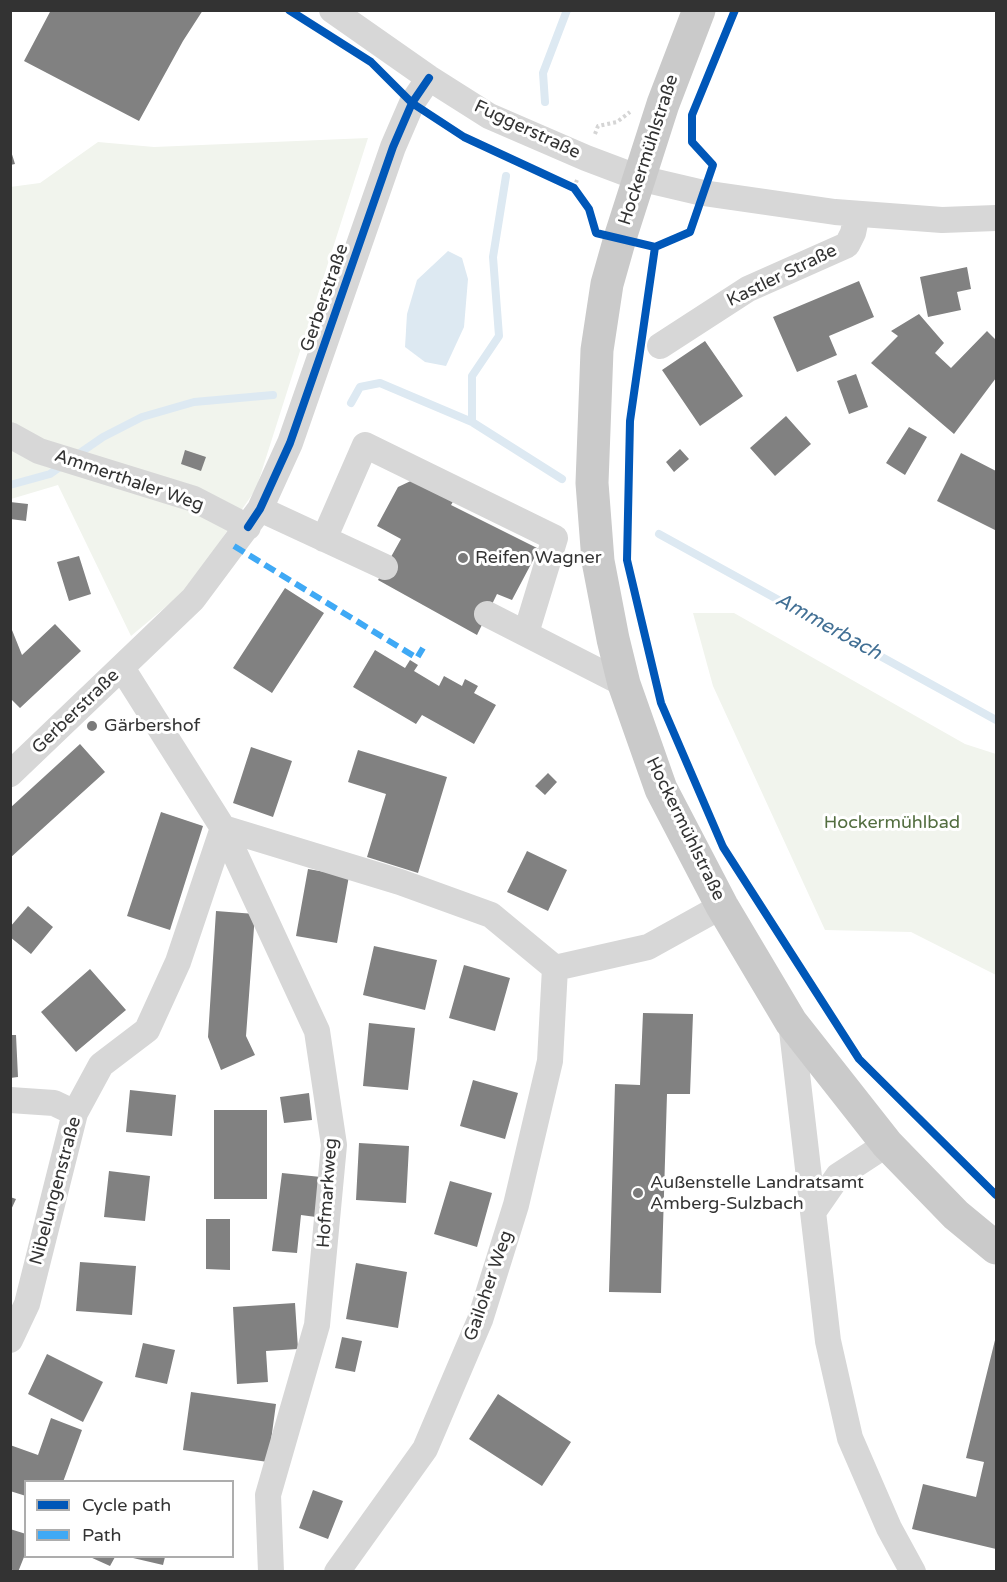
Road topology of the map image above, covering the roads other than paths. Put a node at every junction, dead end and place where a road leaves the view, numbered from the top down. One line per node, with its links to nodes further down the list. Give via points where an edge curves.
1 (332, 10): 3 (street, Fuggerstraße)
2 (699, 10): 4 (main road, Hockermühlstraße)
3 (429, 78): 4 (street, Fuggerstraße, via 489,116); 9 (street, Gerberstraße, via 412,103 393,147 290,443)
4 (639, 178): 5 (street, via 703,194); 15 (main road, Hockermühlstraße, via 607,284 597,350 594,409 592,483 598,561)
5 (858, 214): 6 (street, via 942,220); 7 (street, Kastler Straße, via 847,245 748,289)
6 (996, 218)
7 (660, 346)
8 (10, 435): 9 (street, Ammerthaler Weg, via 39,451)
9 (254, 518): 10 (street, Ammerthaler Weg); 14 (street, Gerberstraße, via 193,599)
10 (324, 539): 11 (street, Ammerthaler Weg); 13 (street, via 365,445 555,538)
11 (385, 567)
12 (487, 614): 13 (street)
13 (526, 633): 15 (street)
14 (122, 668): 16 (street, Gerberstraße); 17 (street, Hofmarkweg)
15 (624, 684): 18 (main road, Hockermühlstraße, via 662,789)
16 (10, 774)
17 (223, 828): 19 (street, via 400,882 491,915); 22 (street, Nibelungenstraße, via 178,962 147,1030 101,1065); 27 (street, Hofmarkweg, via 317,1031 334,1144 317,1325 268,1495)
18 (722, 906): 19 (street, via 648,947); 20 (main road, Hockermühlstraße)
19 (555, 968): 28 (street, Gailoher Weg, via 550,1061 516,1205 480,1320 425,1449)
20 (791, 1022): 23 (main road, Hockermühlstraße); 24 (street)
21 (10, 1100): 22 (street, via 54,1103)
22 (75, 1113): 26 (street, Nibelungenstraße, via 27,1304)
23 (887, 1144): 24 (street, via 838,1176); 25 (main road, Hockermühlstraße, via 956,1215)
24 (813, 1212): 29 (street, via 828,1341 850,1438 888,1528)
25 (996, 1248)
26 (10, 1340)
27 (271, 1572)
28 (337, 1572)
29 (913, 1572)

